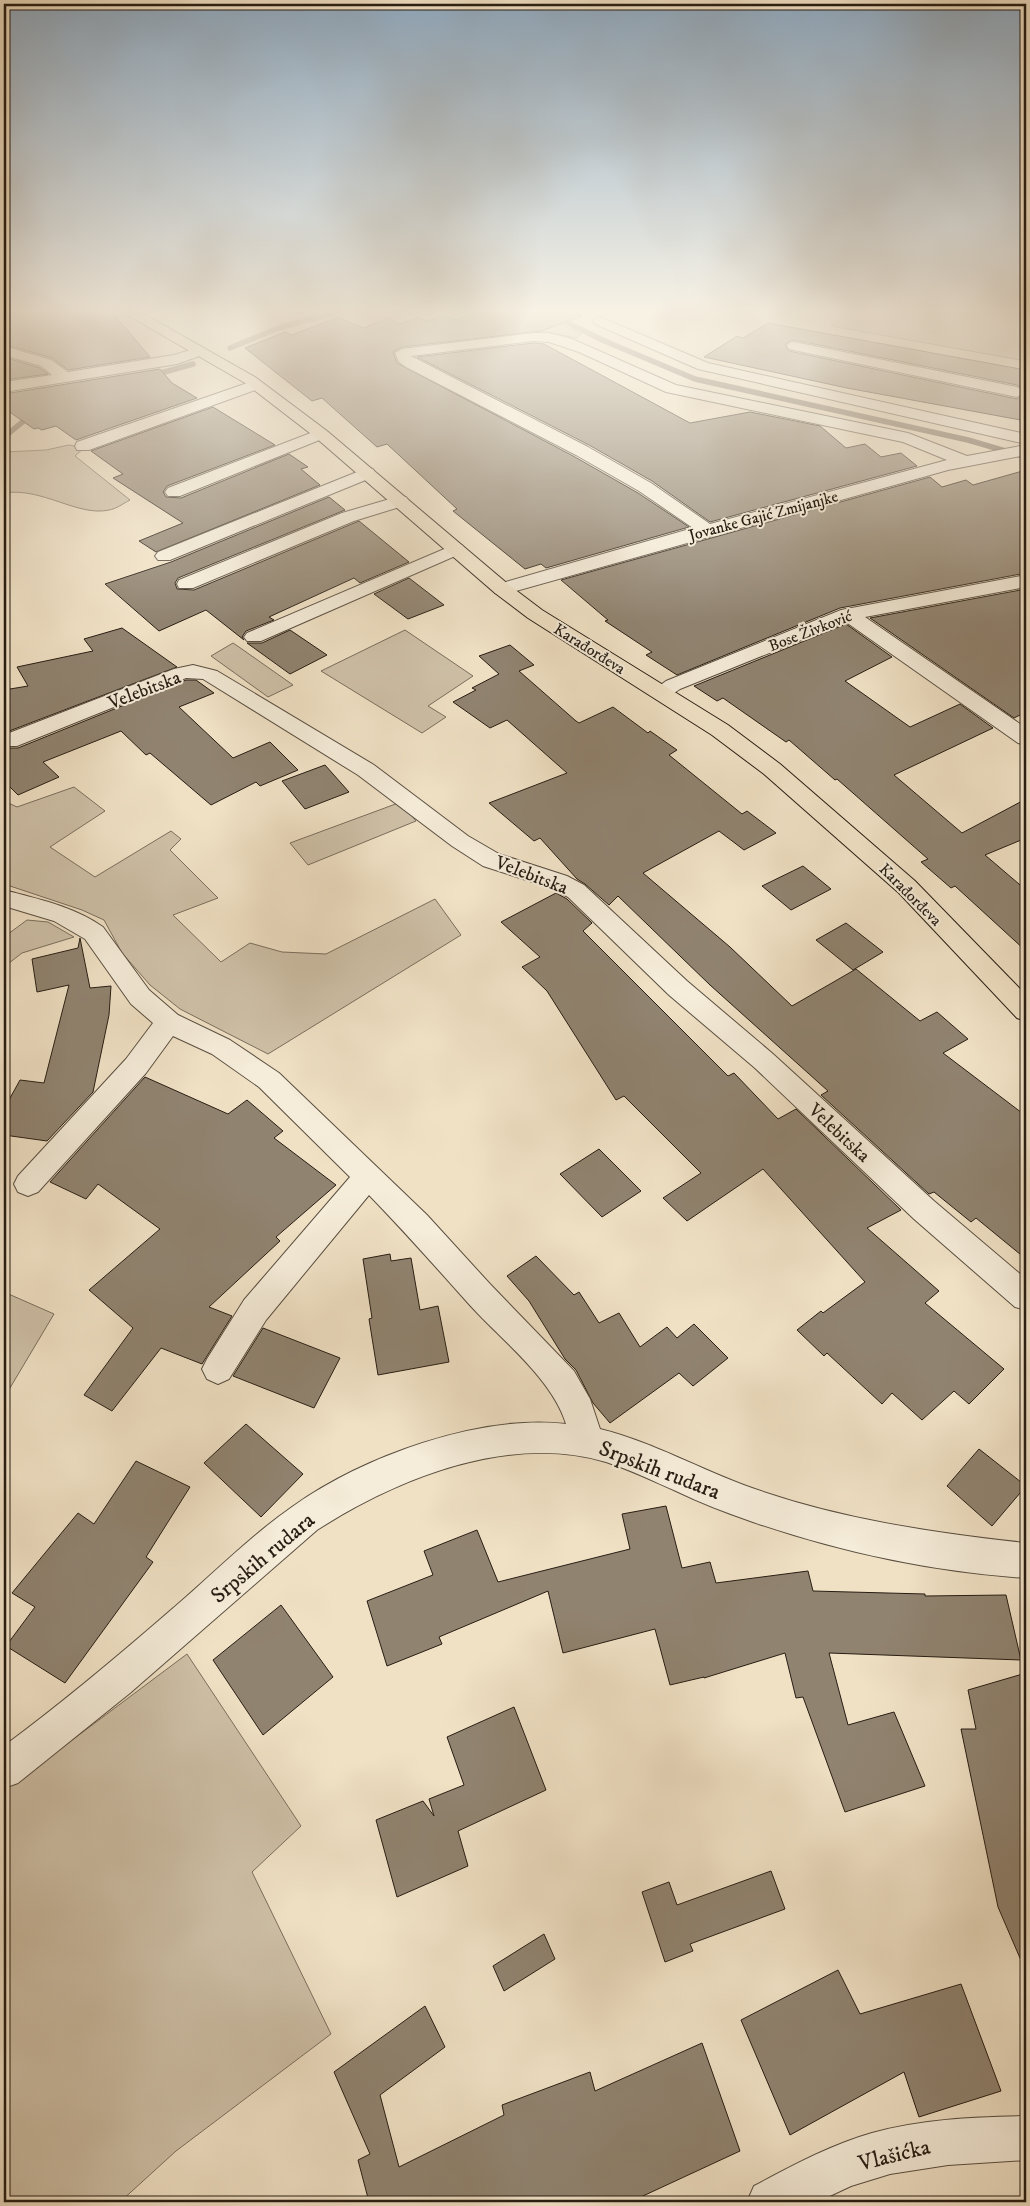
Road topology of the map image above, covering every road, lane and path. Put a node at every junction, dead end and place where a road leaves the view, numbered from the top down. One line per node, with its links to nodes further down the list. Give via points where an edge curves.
1 (168, 416): 8 (street)
2 (297, 416): 6 (main road, Karađorđeva)
3 (512, 416): 14 (street, via 615,469)
4 (802, 416): 10 (street, via 908,438)
5 (926, 416): 7 (street)
6 (321, 434): 11 (main road, Karađorđeva); 12 (street)
7 (1026, 439)
8 (82, 446)
9 (1026, 450): 10 (street, Jovanke Gajić Zmijanjke)
10 (964, 460): 14 (street, Jovanke Gajić Zmijanjke)
11 (367, 473): 13 (main road, Karađorđeva); 16 (street)
12 (174, 492)
13 (400, 501): 15 (main road, Karađorđeva); 18 (street, via 348,517)
14 (707, 530): 19 (street, Jovanke Gajić Zmijanjke)
15 (456, 549): 19 (main road, Karađorđeva); 21 (street)
16 (164, 556)
17 (1026, 581): 20 (street, Bose Živković)
18 (186, 584)
19 (502, 589): 22 (main road, Karađorđeva, via 535,614)
20 (848, 614): 22 (street, Bose Živković, via 673,684); 23 (street)
21 (254, 637)
22 (661, 692): 26 (main road, Karađorđeva, via 720,730 824,812 907,887)
23 (1026, 738)
24 (9, 741): 30 (street, Velebitska, via 181,673 193,671 210,675 366,770 460,841 491,860 559,882 576,891 678,988 764,1061 924,1210)
25 (4, 898): 27 (street, via 85,926 94,933 140,997)
26 (1026, 1011)
27 (169, 1022): 28 (street, via 220,1047 270,1080); 29 (street, via 136,1066)
28 (369, 1176): 31 (street, via 255,1310); 32 (street, via 563,1381 578,1410)
29 (28, 1184)
30 (1026, 1298)
31 (218, 1369)
32 (588, 1442): 33 (street, Srpskih rudara, via 652,1462 717,1492 805,1520 923,1549); 34 (street, Srpskih rudara, via 536,1438 495,1442 437,1455 349,1490 303,1520 51,1735)
33 (1026, 1561)
34 (4, 1770)
35 (1026, 2138): 36 (street, Vlašićka, via 940,2143 871,2156 820,2176)
36 (770, 2202)

